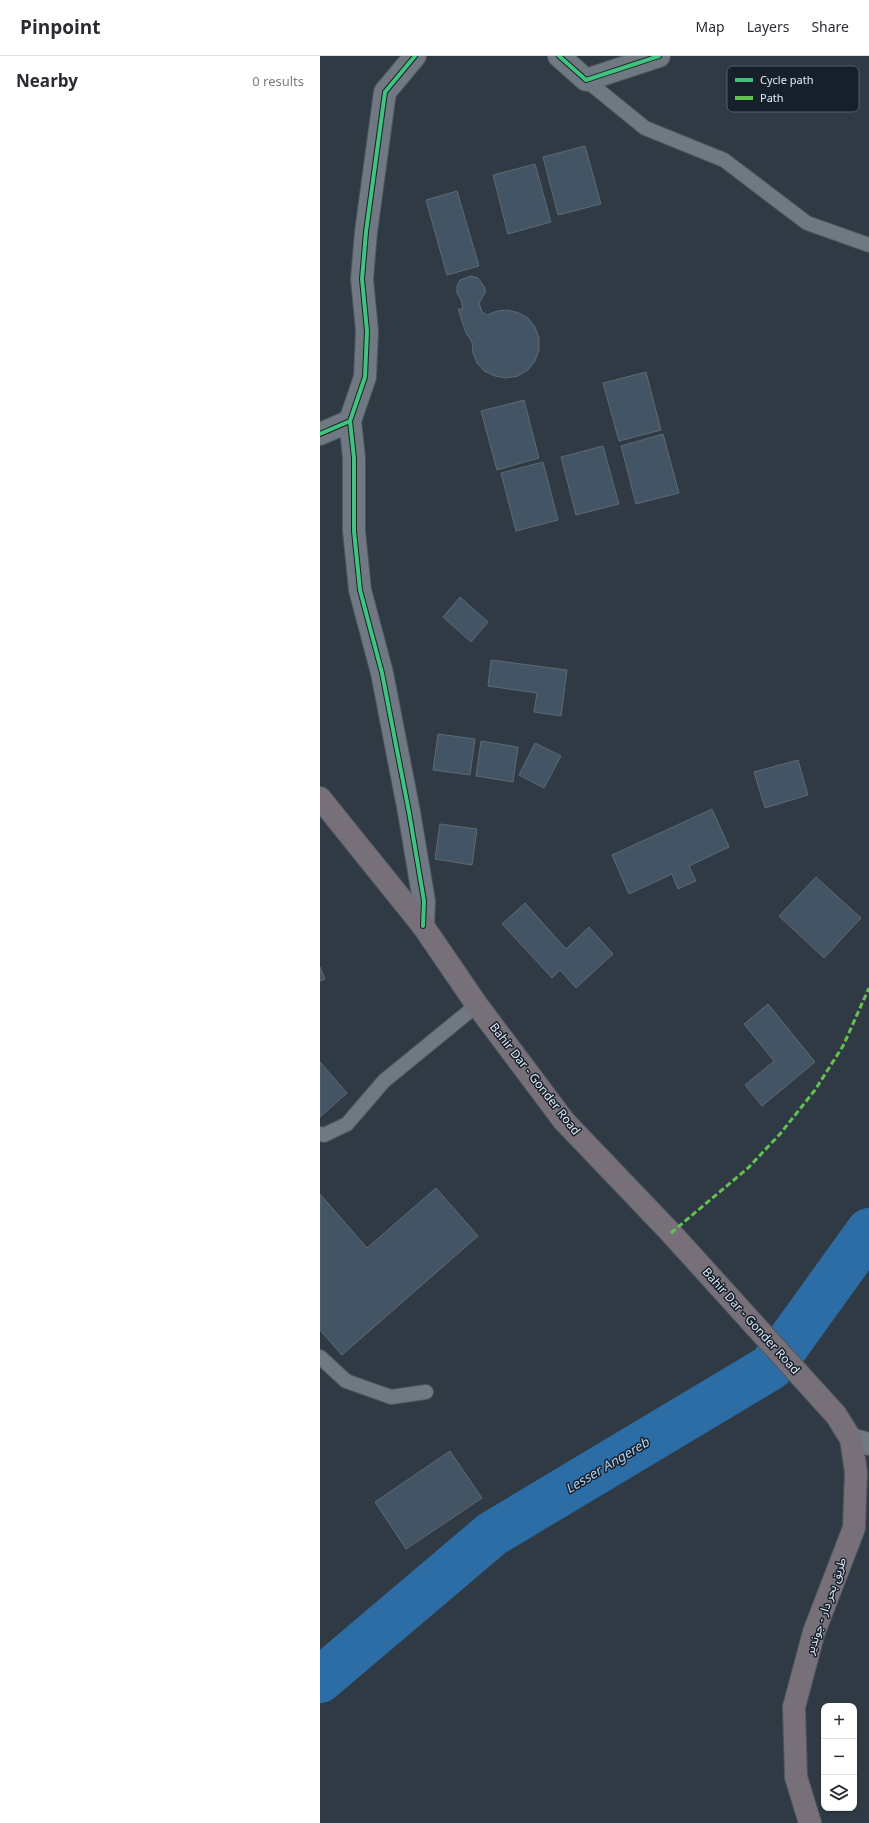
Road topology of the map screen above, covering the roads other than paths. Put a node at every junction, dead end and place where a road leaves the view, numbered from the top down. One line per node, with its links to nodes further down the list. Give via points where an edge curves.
1 (415, 56): 6 (street, via 385,92 362,279 367,331 365,377)
2 (559, 56): 4 (street)
3 (659, 56): 4 (street)
4 (586, 80): 5 (lane, via 645,128 724,160 807,223)
5 (869, 245)
6 (350, 421): 7 (street); 9 (street, via 354,458 354,531 360,590 382,673 409,812 424,901)
7 (320, 434)
8 (320, 798): 9 (highway, Bahir Dar - Gonder Road)
9 (423, 926): 10 (highway, Bahir Dar - Gonder Road)
10 (478, 1005): 11 (lane, via 384,1081 347,1124 324,1135); 14 (highway, Bahir Dar - Gonder Road, via 564,1121 671,1232)
11 (320, 1134)
12 (320, 1357): 13 (lane, via 346,1380 391,1397)
13 (426, 1392)
14 (836, 1415): 15 (highway, طريق بحر دار - جوندير)
15 (860, 1442): 16 (highway, طريق بحر دار - جوندير, via 854,1528 814,1632 794,1707 796,1777)
16 (810, 1823)

